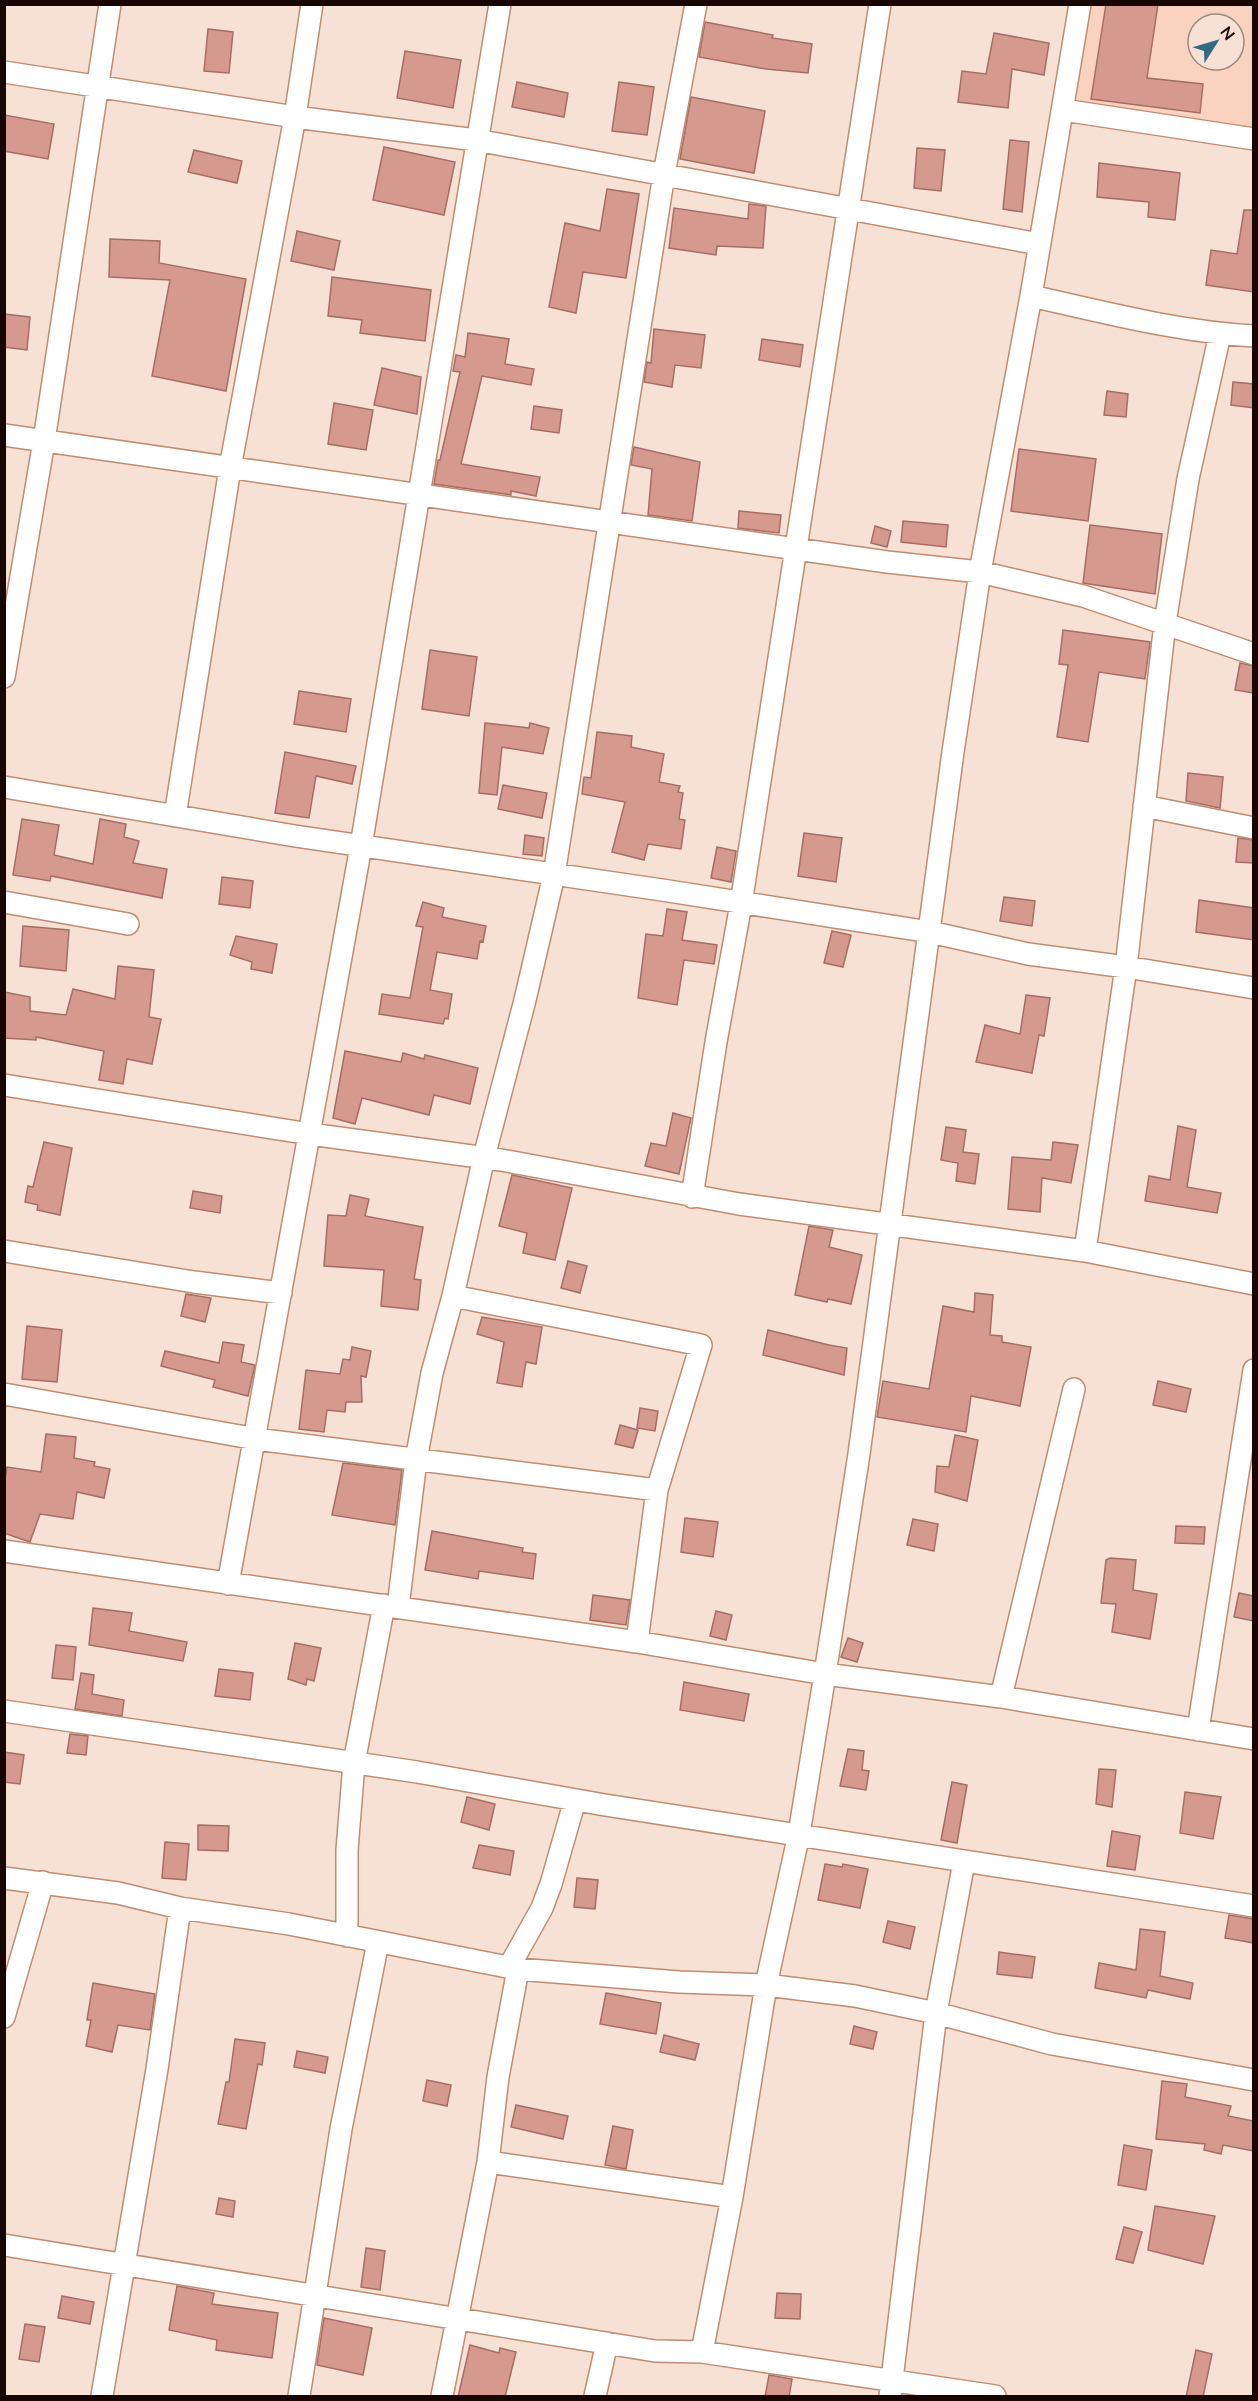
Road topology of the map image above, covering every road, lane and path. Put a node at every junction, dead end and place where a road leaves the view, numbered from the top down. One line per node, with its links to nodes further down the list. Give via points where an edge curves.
1 (110, 4): 8 (street)
2 (312, 4): 10 (street)
3 (500, 4): 12 (street)
4 (696, 4): 13 (street)
5 (880, 4): 14 (street)
6 (1080, 4): 9 (street)
7 (4, 72): 8 (street)
8 (98, 87): 10 (street); 20 (street)
9 (1063, 110): 11 (street); 15 (street)
10 (295, 117): 12 (street); 21 (street)
11 (1254, 139)
12 (476, 140): 13 (street); 22 (street)
13 (664, 174): 14 (street); 23 (street)
14 (847, 208): 15 (street); 24 (street)
15 (1039, 244): 16 (street)
16 (1031, 296): 17 (street); 25 (street)
17 (1220, 334): 18 (street); 26 (street, via 1188,479)
18 (1254, 336)
19 (4, 435): 20 (street)
20 (44, 441): 21 (street); 28 (street)
21 (230, 468): 22 (street); 31 (street)
22 (418, 494): 23 (street); 33 (street)
23 (608, 521): 24 (street); 34 (street)
24 (797, 548): 25 (street); 36 (street)
25 (980, 572): 26 (street, via 1083,597); 38 (street)
26 (1165, 623): 27 (street); 30 (street)
27 (1254, 654)
28 (4, 677)
29 (4, 787): 31 (street)
30 (1144, 806): 32 (street); 39 (street)
31 (175, 816): 33 (street)
32 (1254, 828)
33 (361, 846): 34 (street); 42 (street)
34 (554, 874): 36 (street); 43 (street)
35 (4, 902): 37 (street)
36 (741, 904): 38 (street); 44 (street)
37 (128, 924)
38 (930, 932): 39 (street, via 1028,954); 45 (street)
39 (1126, 967): 40 (street); 47 (street)
40 (1254, 988)
41 (4, 1085): 42 (street)
42 (310, 1134): 43 (street); 49 (street)
43 (484, 1157): 44 (street); 50 (street)
44 (692, 1197): 45 (street)
45 (890, 1226): 47 (street); 61 (street)
46 (4, 1251): 49 (street)
47 (1085, 1251): 48 (street)
48 (1254, 1284)
49 (281, 1293): 54 (street)
50 (453, 1296): 55 (street, via 432,1373); 56 (street, via 701,1345)
51 (1252, 1383): 64 (street)
52 (1074, 1389): 62 (street)
53 (4, 1394): 54 (street)
54 (256, 1439): 55 (street); 58 (street)
55 (416, 1460): 56 (street); 59 (street)
56 (657, 1490): 60 (street)
57 (4, 1551): 58 (street)
58 (228, 1584): 59 (street)
59 (391, 1606): 60 (street); 66 (street)
60 (637, 1642): 61 (street)
61 (825, 1674): 62 (street); 68 (street)
62 (1001, 1696): 64 (street)
63 (4, 1711): 66 (street)
64 (1198, 1730): 65 (street)
65 (1254, 1739)
66 (354, 1763): 67 (street); 74 (street, via 347,1850)
67 (575, 1800): 68 (street); 76 (street, via 551,1884)
68 (799, 1834): 69 (street); 77 (street)
69 (964, 1862): 72 (street); 78 (street)
70 (4, 1878): 71 (street)
71 (43, 1882): 73 (street, via 118,1893); 79 (street)
72 (1254, 1906)
73 (180, 1908): 74 (street); 84 (street)
74 (347, 1936): 75 (street)
75 (378, 1942): 76 (street); 85 (street, via 341,2129)
76 (513, 1967): 77 (street, via 679,1982); 81 (street)
77 (766, 1985): 78 (street, via 855,1996); 82 (street)
78 (936, 2013): 80 (street, via 1033,2040); 89 (street)
79 (4, 2017)
80 (1254, 2080)
81 (488, 2162): 82 (street); 86 (street)
82 (732, 2197): 88 (street)
83 (4, 2245): 84 (street)
84 (125, 2266): 85 (street); 90 (street)
85 (316, 2296): 86 (street); 91 (street)
86 (458, 2319): 87 (street); 92 (street)
87 (607, 2343): 88 (street, via 655,2351); 93 (street)
88 (702, 2352): 89 (street, via 806,2366)
89 (892, 2389): 94 (street)
90 (102, 2397)
91 (300, 2397)
92 (442, 2397)
93 (595, 2397)
94 (995, 2397)

